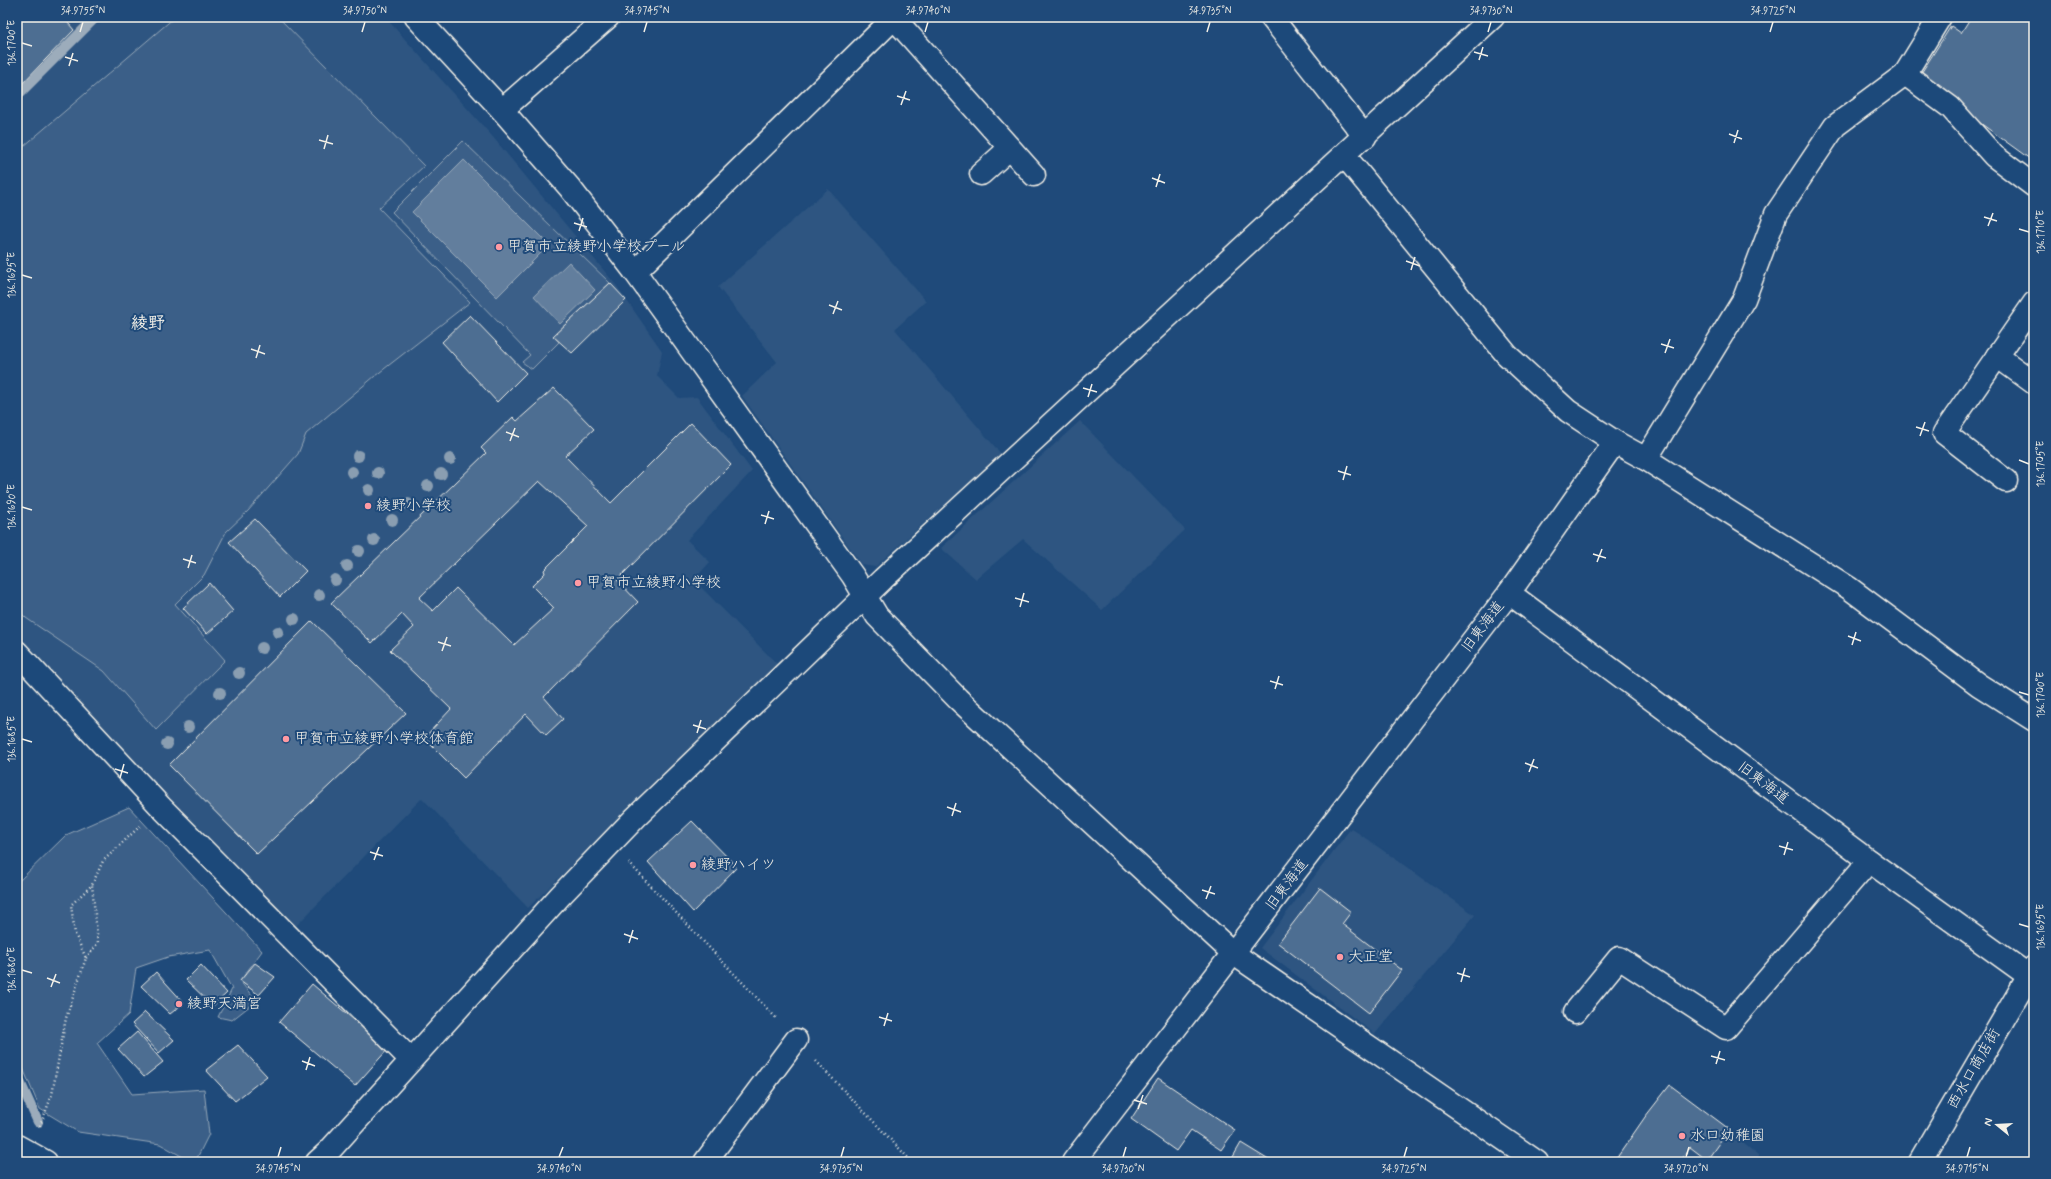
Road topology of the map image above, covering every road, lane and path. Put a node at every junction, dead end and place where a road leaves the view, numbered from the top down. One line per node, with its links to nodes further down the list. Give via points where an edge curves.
1 (416, 17): 7 (street)
2 (608, 17): 7 (street)
3 (1270, 17): 8 (street)
4 (1493, 17): 8 (street)
5 (1940, 17): 6 (street)
6 (1905, 74): 13 (street, via 1950,107 1994,156); 19 (street, via 1835,126 1776,214 1744,299)
7 (502, 110): 14 (street, via 570,188)
8 (1365, 137): 10 (street)
9 (1009, 149): 11 (street); 12 (street); 14 (street, via 894,18)
10 (1344, 155): 18 (street, via 1507,355 1568,411); 22 (street)
11 (981, 174)
12 (1034, 175)
13 (2034, 186)
14 (635, 272): 22 (street)
15 (2034, 303): 16 (street)
16 (1997, 356): 17 (street); 20 (street, via 1944,433)
17 (2034, 383)
18 (1615, 442): 19 (street); 21 (street)
19 (1646, 459): 24 (street, via 1849,588 1979,685)
20 (2006, 481)
21 (1509, 593): 27 (street, 旧東海道); 29 (street, 旧東海道)
22 (866, 596): 26 (street); 29 (street, via 877,616 958,699)
23 (17, 652): 25 (street)
24 (2034, 720)
25 (161, 807): 28 (path, via 103,861); 34 (street)
26 (610, 842): 33 (path); 34 (street)
27 (1869, 861): 31 (street, 旧東海道); 32 (street, via 1726,1028 1619,958)
28 (92, 885): 30 (path, via 98,943); 30 (path, via 71,905 76,934)
29 (1234, 954): 41 (street, 旧東海道); 42 (street)
30 (86, 958): 35 (path, via 66,1018 52,1095)
31 (2031, 971): 43 (street, 西水口商店街)
32 (1575, 1012)
33 (796, 1040): 39 (street); 40 (path)
34 (411, 1060): 37 (street)
35 (39, 1128)
36 (17, 1146): 38 (street)
37 (329, 1158)
38 (46, 1162)
39 (705, 1162)
40 (912, 1162)
41 (1073, 1162)
42 (1537, 1162)
43 (1920, 1162)

